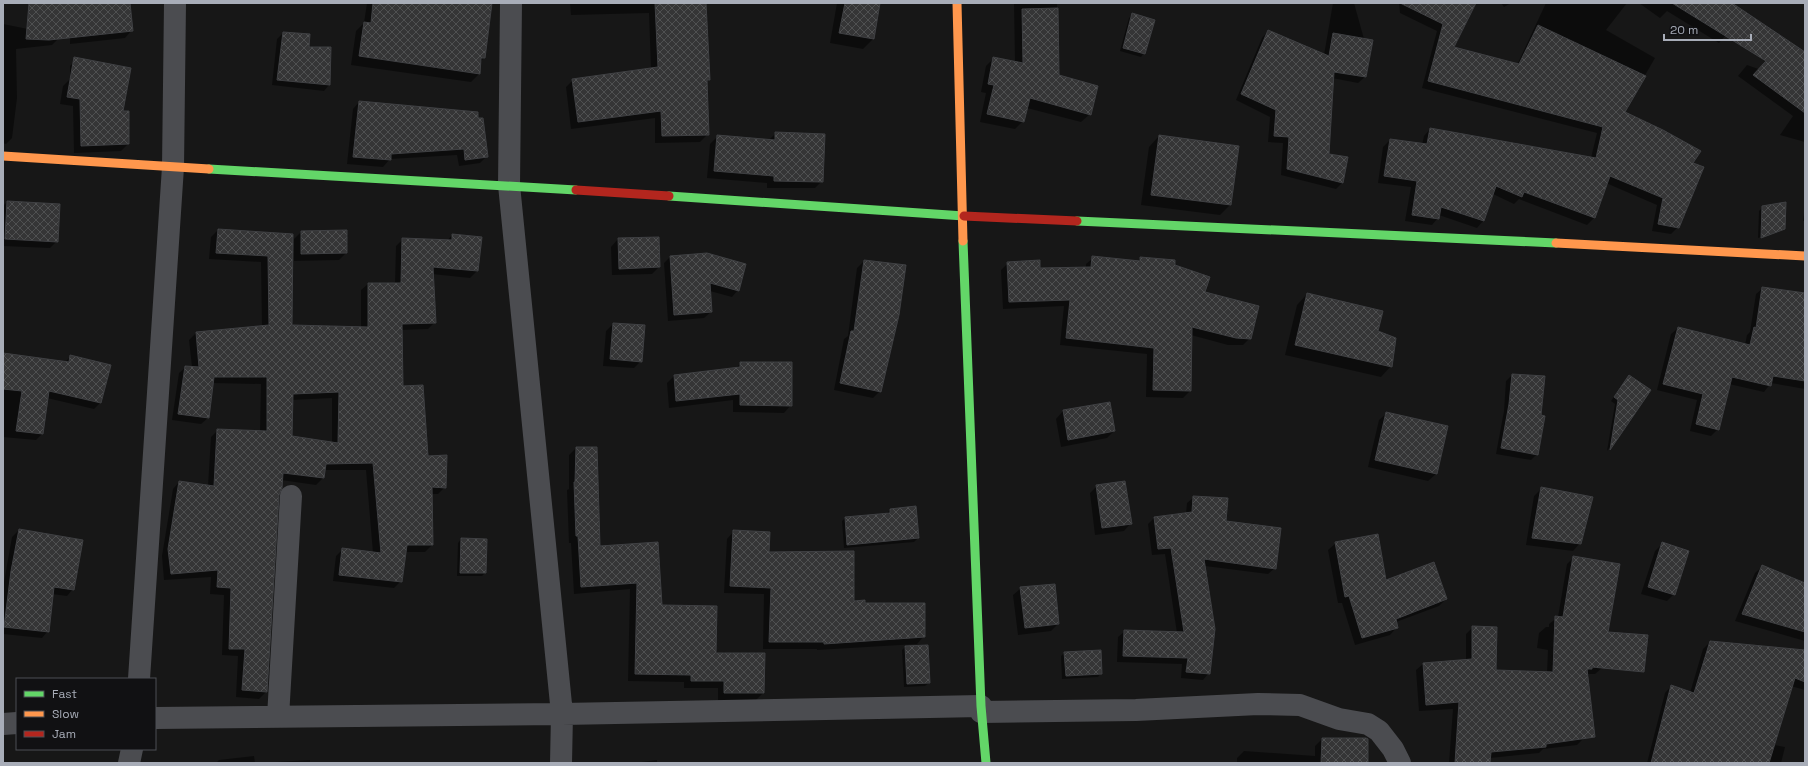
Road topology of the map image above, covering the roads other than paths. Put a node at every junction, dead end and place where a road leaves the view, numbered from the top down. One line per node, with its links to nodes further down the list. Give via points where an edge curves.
1 (175, 3): 5 (street)
2 (511, 3): 6 (street)
3 (957, 3): 7 (street)
4 (3, 156): 5 (street)
5 (173, 167): 6 (street); 10 (street)
6 (509, 185): 7 (street); 12 (street)
7 (962, 216): 8 (street); 11 (street)
8 (1805, 256)
9 (291, 496): 13 (street)
10 (139, 678)
11 (981, 709): 12 (street); 20 (street); 21 (street, via 1136,710 1258,704 1300,705 1339,719 1368,724 1379,731)
12 (562, 714): 13 (street); 19 (street)
13 (278, 717): 14 (street)
14 (156, 718)
15 (16, 723): 16 (street)
16 (3, 724)
17 (132, 750): 18 (street)
18 (129, 763)
19 (561, 763)
20 (986, 763)
21 (1400, 763)

